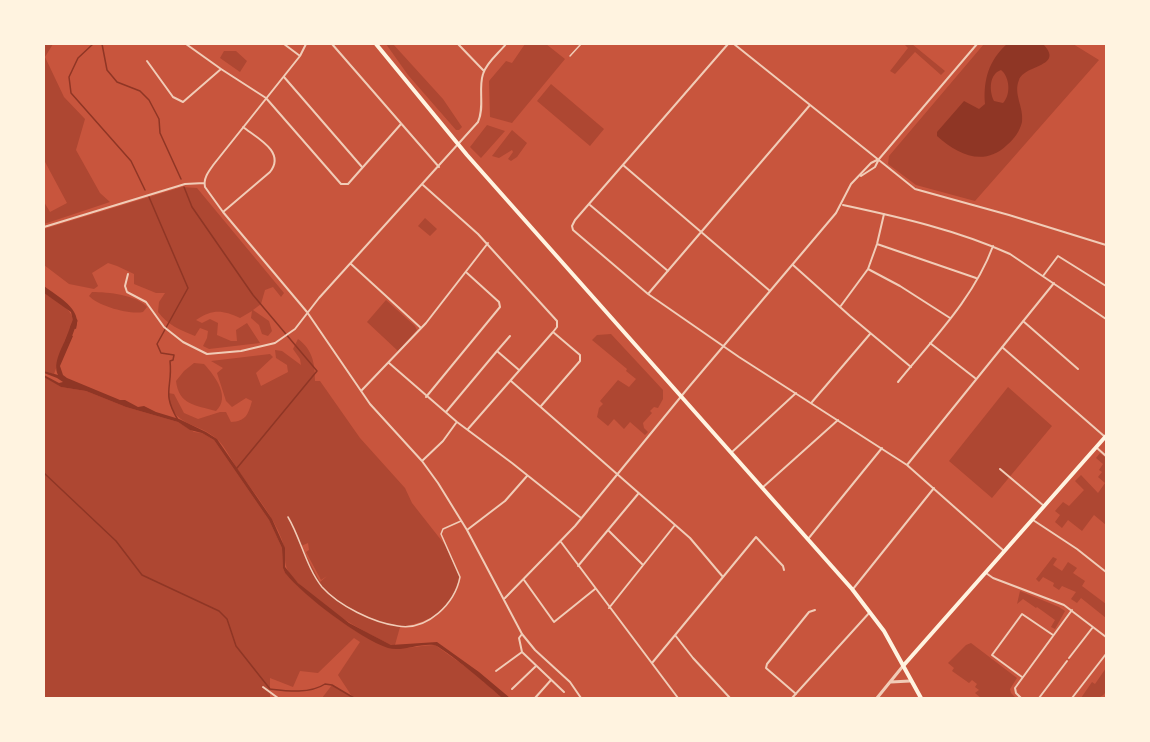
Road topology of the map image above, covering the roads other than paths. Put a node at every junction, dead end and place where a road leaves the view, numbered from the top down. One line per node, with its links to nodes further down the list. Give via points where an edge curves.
1 (186, 44): 15 (street)
2 (284, 44): 12 (street)
3 (306, 44): 12 (street)
4 (332, 44): 20 (street)
5 (376, 44): 22 (main road)
6 (458, 44): 16 (street)
7 (506, 44): 16 (street)
8 (581, 44): 13 (lane)
9 (728, 44): 24 (street)
10 (734, 44): 19 (street)
11 (977, 44): 23 (street)
12 (300, 56): 17 (street)
13 (570, 56)
14 (147, 61): 15 (street, via 173,97 183,102)
15 (221, 69): 18 (street)
16 (484, 71): 22 (street, via 480,117)
17 (284, 76): 18 (street); 25 (street)
18 (266, 99): 21 (street); 25 (street, via 345,186)
19 (810, 105): 23 (street); 34 (street)
20 (401, 124): 25 (street); 26 (street)
21 (243, 127): 27 (street); 31 (street, via 271,149 275,165)
22 (459, 145): 26 (street); 74 (main road)
23 (879, 159): 30 (street, via 847,191); 37 (street, via 915,189)
24 (623, 165): 29 (street); 34 (street)
25 (362, 167)
26 (439, 167): 28 (street)
27 (204, 183): 31 (street); 33 (street, via 150,194)
28 (423, 185): 35 (street); 39 (street)
29 (589, 204): 42 (street); 50 (street, via 572,226 576,233)
30 (841, 204): 32 (street); 40 (street)
31 (223, 212): 52 (street)
32 (884, 214): 36 (street); 38 (street)
33 (44, 227)
34 (701, 232): 42 (street); 49 (street)
35 (488, 243): 43 (street); 57 (street, via 557,321)
36 (877, 244): 41 (street); 46 (street)
37 (1107, 244)
38 (993, 246): 45 (street); 46 (street)
39 (351, 264): 52 (street); 56 (street)
40 (793, 265): 49 (street); 51 (street)
41 (868, 269): 51 (street); 53 (street)
42 (668, 271): 50 (street)
43 (466, 272): 56 (street); 73 (street, via 500,307)
44 (128, 274): 52 (street, via 127,292 146,302 183,342 207,354 275,343 290,333)
45 (1043, 276): 47 (street); 48 (street, via 1058,256)
46 (977, 278): 53 (street)
47 (1054, 283): 54 (street); 55 (street)
48 (1107, 286)
49 (770, 291): 61 (street)
50 (648, 294): 61 (street)
51 (840, 307): 58 (street)
52 (307, 312): 71 (street)
53 (951, 318): 60 (street)
54 (1107, 319)
55 (1023, 321): 62 (street); 66 (street)
56 (421, 328): 64 (street)
57 (553, 332): 67 (street); 76 (street, via 580,355 580,361)
58 (870, 334): 65 (street); 75 (street)
59 (510, 336): 63 (street)
60 (930, 343): 65 (street); 68 (street)
61 (724, 346): 72 (street); 74 (street)
62 (1002, 347): 68 (street); 81 (street)
63 (497, 351): 67 (street); 77 (street)
64 (389, 363): 71 (street); 73 (street)
65 (911, 367): 70 (street)
66 (1078, 369)
67 (519, 370): 69 (street)
68 (976, 379): 87 (street)
69 (511, 381): 76 (street); 80 (street)
70 (898, 382)
71 (360, 392): 86 (street)
72 (796, 393): 75 (street); 84 (street)
73 (426, 397): 77 (street)
74 (681, 397): 84 (main road); 90 (street)
75 (811, 403): 78 (street)
76 (541, 406): 90 (street)
77 (445, 412): 79 (street)
78 (838, 420): 82 (street); 91 (street)
79 (457, 422): 80 (street); 86 (street)
80 (468, 429): 89 (street)
81 (1106, 437): 83 (main road)
82 (882, 448): 87 (street); 102 (street)
83 (1096, 448): 85 (street); 94 (main road)
84 (731, 453): 91 (main road)
85 (1107, 456)
86 (422, 461): 98 (street)
87 (907, 465): 92 (street)
88 (1000, 469): 94 (street)
89 (527, 475): 96 (street); 100 (street, via 505,501)
90 (618, 475): 93 (street); 96 (street)
91 (762, 488): 102 (main road)
92 (934, 489): 104 (street); 113 (street)
93 (639, 493): 99 (street); 101 (street)
94 (1044, 506): 97 (main road)
95 (288, 517): 98 (lane, via 314,573 328,592 344,606 400,627 428,620 453,599 460,577 441,534 443,529)
96 (581, 518): 103 (street)
97 (1032, 519): 104 (main road); 109 (street)
98 (462, 521): 100 (street)
99 (675, 524): 105 (street); 110 (street)
100 (468, 530): 114 (street)
101 (609, 530): 105 (street); 106 (street)
102 (807, 540): 113 (main road)
103 (561, 542): 106 (street); 111 (street)
104 (1005, 551): 108 (main road)
105 (643, 565): 115 (street)
106 (578, 566): 112 (street)
107 (784, 570): 110 (street, via 756,537)
108 (985, 572): 117 (street); 128 (main road)
109 (1107, 572)
110 (723, 577): 121 (street)
111 (524, 580): 112 (street, via 554,622); 114 (street)
112 (595, 589): 115 (street)
113 (852, 589): 118 (main road)
114 (504, 599): 120 (street)
115 (609, 608): 126 (street)
116 (815, 610): 137 (street, via 809,612 766,668)
117 (1072, 610): 119 (street); 122 (street)
118 (870, 612): 128 (main road); 137 (street)
119 (1093, 627): 123 (street); 147 (street)
120 (522, 634): 124 (street); 140 (street, via 570,682)
121 (675, 635): 126 (street); 142 (street)
122 (1053, 635): 130 (street); 130 (street, via 1022,614 992,655)
123 (1107, 636)
124 (522, 652): 127 (street); 129 (street)
125 (1107, 654): 148 (street)
126 (652, 663): 141 (street)
127 (536, 666): 131 (street); 135 (street)
128 (903, 666): 132 (main road); 133 (street)
129 (496, 671)
130 (1022, 677): 146 (street, via 1015,688)
131 (551, 680): 136 (street); 139 (street)
132 (910, 681): 133 (street); 145 (main road)
133 (890, 683): 144 (street)
134 (263, 687): 138 (street)
135 (512, 689)
136 (564, 692)
137 (796, 694): 143 (street)
138 (278, 699)
139 (535, 699)
140 (581, 699)
141 (678, 699)
142 (730, 699)
143 (792, 699)
144 (877, 699)
145 (921, 699)
146 (1021, 699)
147 (1039, 699)
148 (1072, 699)

